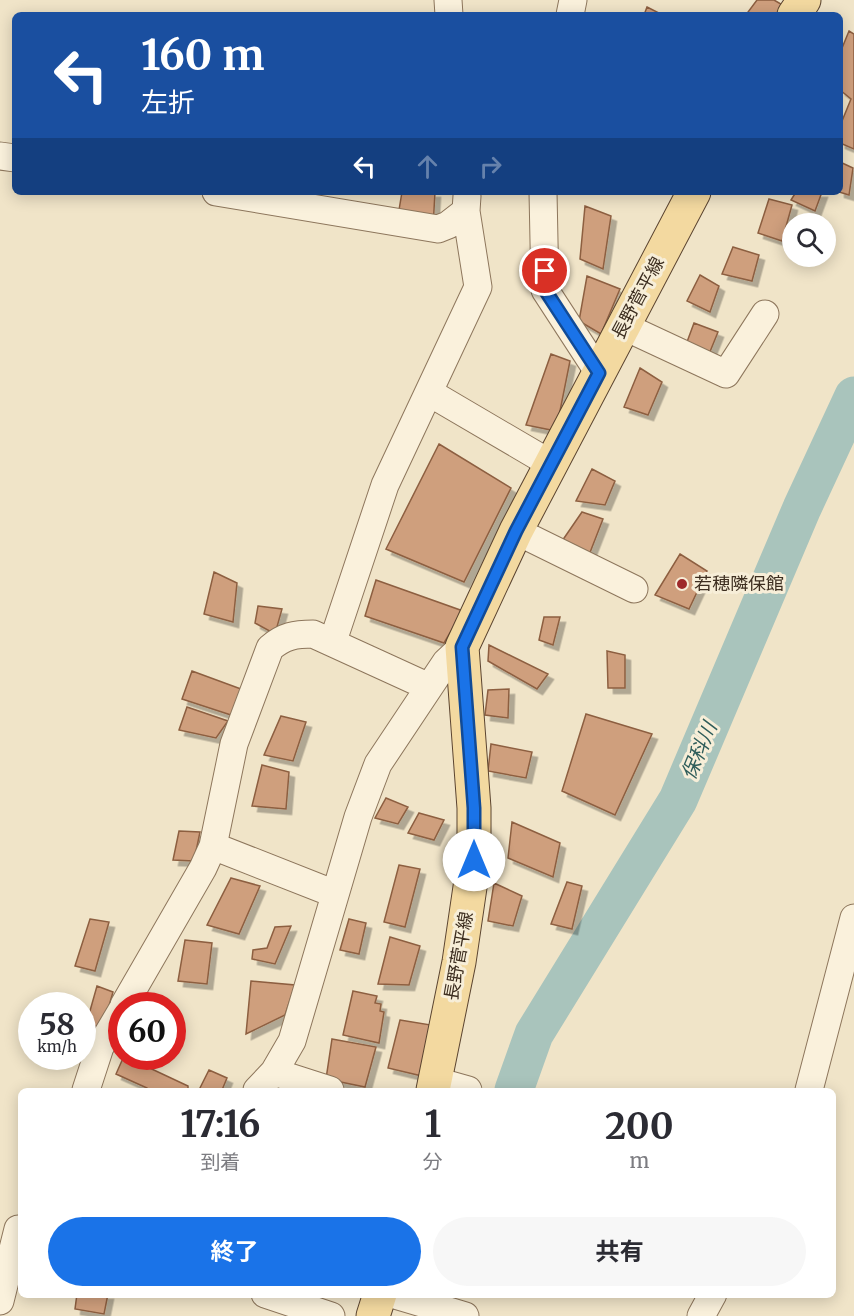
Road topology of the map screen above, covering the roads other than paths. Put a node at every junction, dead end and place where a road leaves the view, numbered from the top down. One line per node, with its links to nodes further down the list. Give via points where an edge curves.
1 (234, 195): 4 (street, via 438,229 448,225)
2 (543, 195): 7 (street, via 545,290)
3 (692, 195): 6 (main road, 長野菅平線)
4 (466, 201): 8 (street, via 478,287)
5 (765, 314): 6 (street, via 726,374)
6 (623, 326): 7 (main road, 長野菅平線)
7 (599, 373): 9 (main road, 長野菅平線)
8 (430, 393): 9 (street); 12 (street, via 385,485)
9 (551, 464): 10 (main road, 長野菅平線)
10 (516, 531): 11 (street); 13 (main road, 長野菅平線)
11 (634, 589)
12 (333, 641): 14 (street); 15 (street, via 313,634 294,634 270,648 234,744)
13 (462, 647): 14 (street); 21 (main road, 長野菅平線, via 474,860 459,962)
14 (429, 687): 16 (street, via 378,764)
15 (213, 846): 16 (street); 18 (street)
16 (334, 894): 20 (street, via 292,1041)
17 (854, 918): 25 (street)
18 (132, 992)
19 (108, 1034): 22 (street)
20 (266, 1081): 23 (street)
21 (434, 1086): 24 (street)
22 (87, 1088)
23 (316, 1088)
24 (451, 1088)
25 (810, 1088)
26 (13, 1226): 31 (street)
27 (277, 1298): 33 (street)
28 (379, 1298): 34 (main road)
29 (406, 1298): 32 (street)
30 (711, 1298): 35 (street)
31 (0, 1301)
32 (460, 1314)
33 (331, 1316)
34 (373, 1316)
35 (701, 1316)

